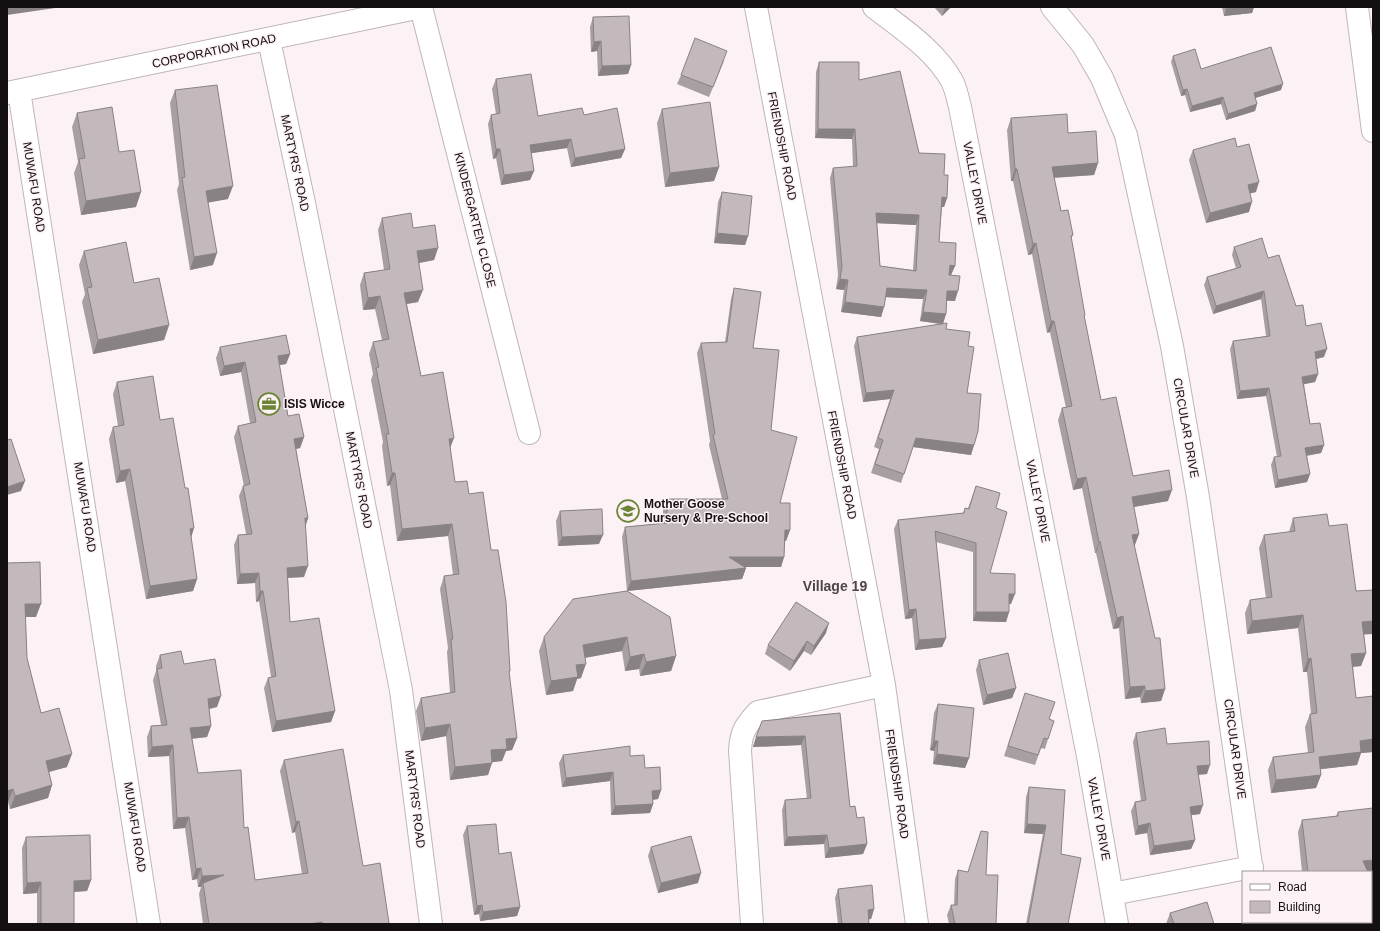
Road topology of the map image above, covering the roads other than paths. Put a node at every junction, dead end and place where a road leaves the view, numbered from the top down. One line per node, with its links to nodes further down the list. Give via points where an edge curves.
1 (421, 7): 6 (street, CORPORATION ROAD); 9 (street, KINDERGARTEN CLOSE)
2 (756, 7): 10 (street, FRIENDSHIP ROAD)
3 (874, 7): 12 (street, VALLEY DRIVE, via 914,38 936,60 951,80 962,115 1085,741)
4 (1052, 7): 11 (street, CIRCULAR DRIVE, via 1083,45 1126,134 1172,346 1197,489)
5 (1357, 7): 8 (street)
6 (269, 40): 7 (street, CORPORATION ROAD); 14 (street, MARTYRS' ROAD, via 401,690)
7 (13, 92): 13 (street, MUWAFU ROAD)
8 (1373, 131)
9 (529, 433)
10 (884, 684): 15 (street, via 758,712 745,725 740,751); 16 (street, FRIENDSHIP ROAD)
11 (1252, 869): 12 (street)
12 (1112, 894): 17 (street, VALLEY DRIVE)
13 (149, 924)
14 (431, 924)
15 (752, 924)
16 (917, 924)
17 (1118, 924)

